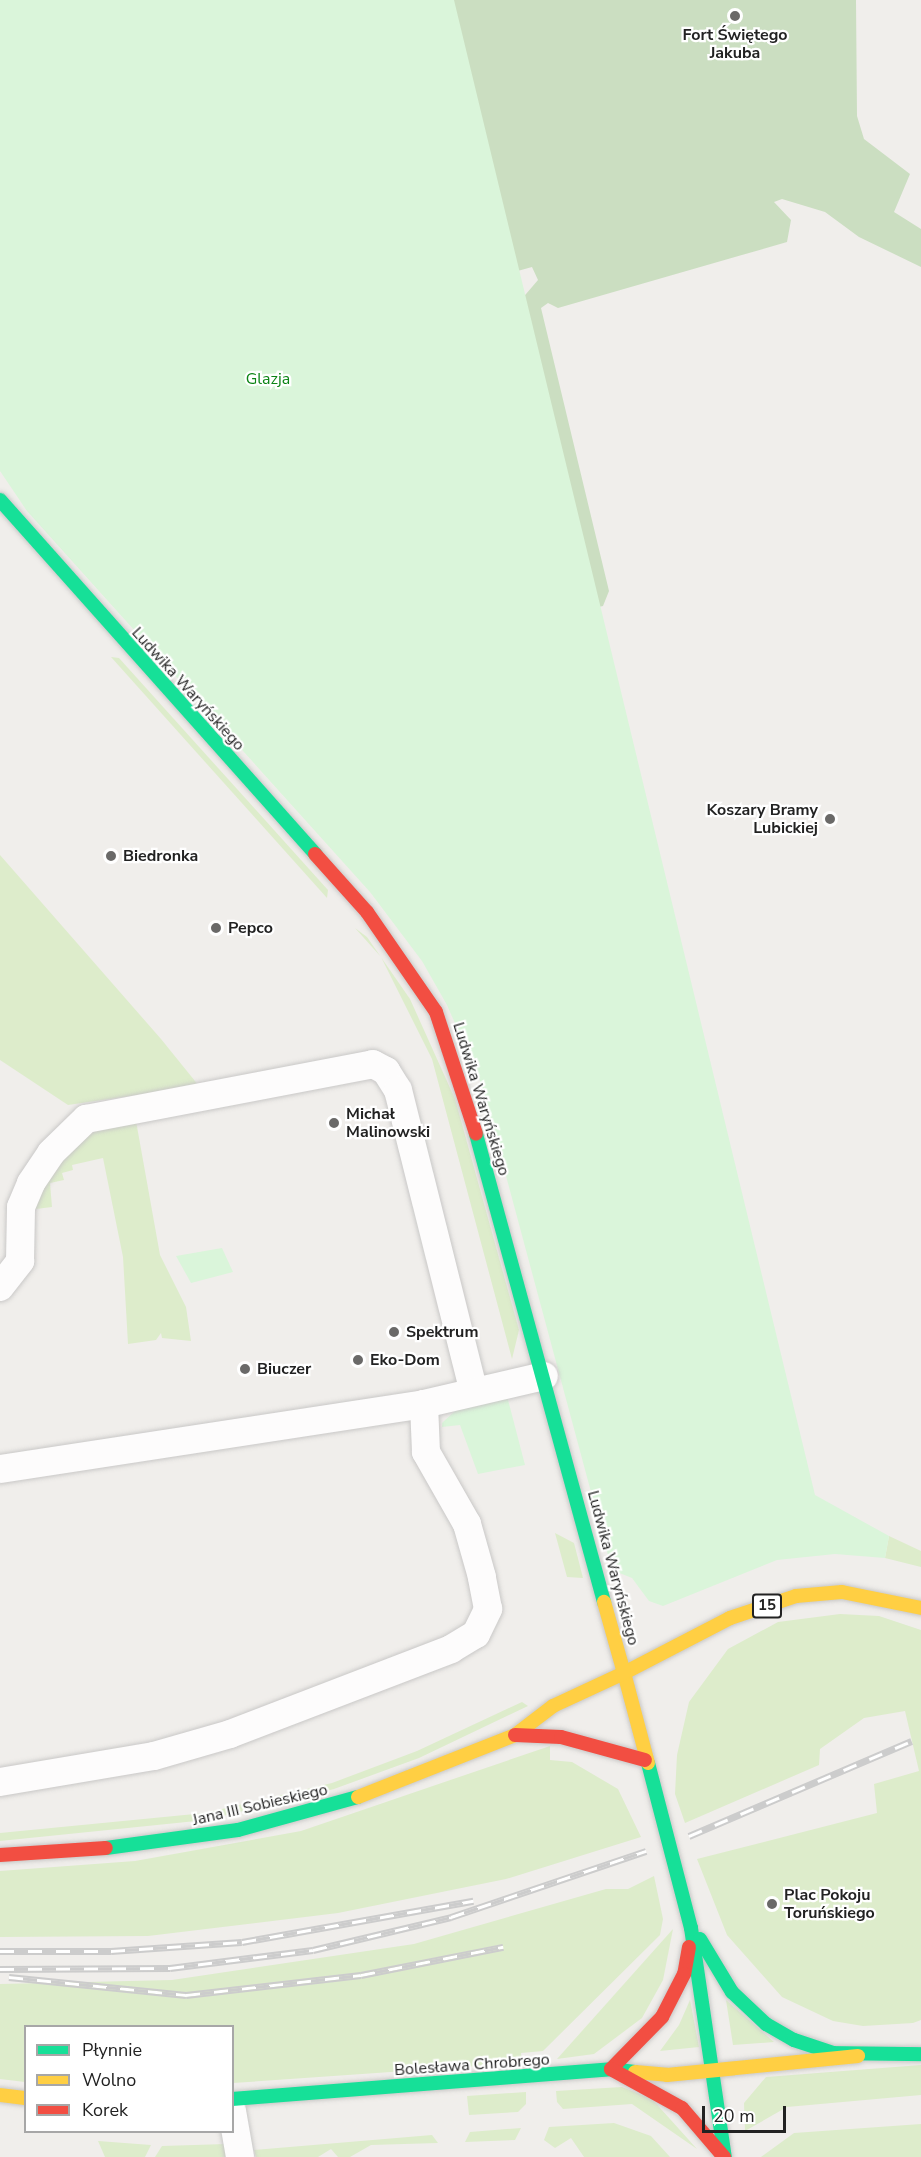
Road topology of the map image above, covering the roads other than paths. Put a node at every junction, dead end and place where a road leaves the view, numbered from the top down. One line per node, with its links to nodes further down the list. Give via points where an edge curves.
1 (0, 500): 3 (street, Ludwika Waryńskiego, via 367,912 422,987 453,1051)
2 (0, 1287): 4 (street, via 20,1261 21,1207 31,1183 51,1153 86,1119 373,1065 386,1071 398,1090)
3 (544, 1376): 4 (street); 8 (street, Ludwika Waryńskiego)
4 (474, 1392): 5 (street)
5 (424, 1404): 6 (street); 11 (street, via 426,1452 467,1524 482,1577 488,1609 476,1634 451,1649 230,1734 154,1756)
6 (0, 1469)
7 (921, 1608): 8 (street, 15, via 842,1592 796,1596 730,1618)
8 (624, 1673): 9 (street, Jana III Sobieskiego, via 553,1706); 10 (street)
9 (515, 1735): 10 (street, Jana III Sobieskiego, via 561,1737); 12 (street, Jana III Sobieskiego, via 337,1805 238,1830 140,1846)
10 (645, 1760): 13 (street)
11 (0, 1782)
12 (0, 1855)
13 (691, 1928): 15 (street, via 732,1992 766,2024 819,2050); 16 (street, via 684,1974 672,2000 644,2042); 17 (street)
14 (921, 2054): 15 (street)
15 (860, 2056): 17 (street, Bolesława Chrobrego)
16 (611, 2069): 17 (street, Bolesława Chrobrego, via 648,2075); 20 (street, Bolesława Chrobrego); 23 (street, via 682,2108)
17 (713, 2071): 23 (street)
18 (0, 2095): 19 (street)
19 (24, 2098)
20 (234, 2099)
21 (234, 2122): 22 (street)
22 (240, 2157)
23 (725, 2157)

